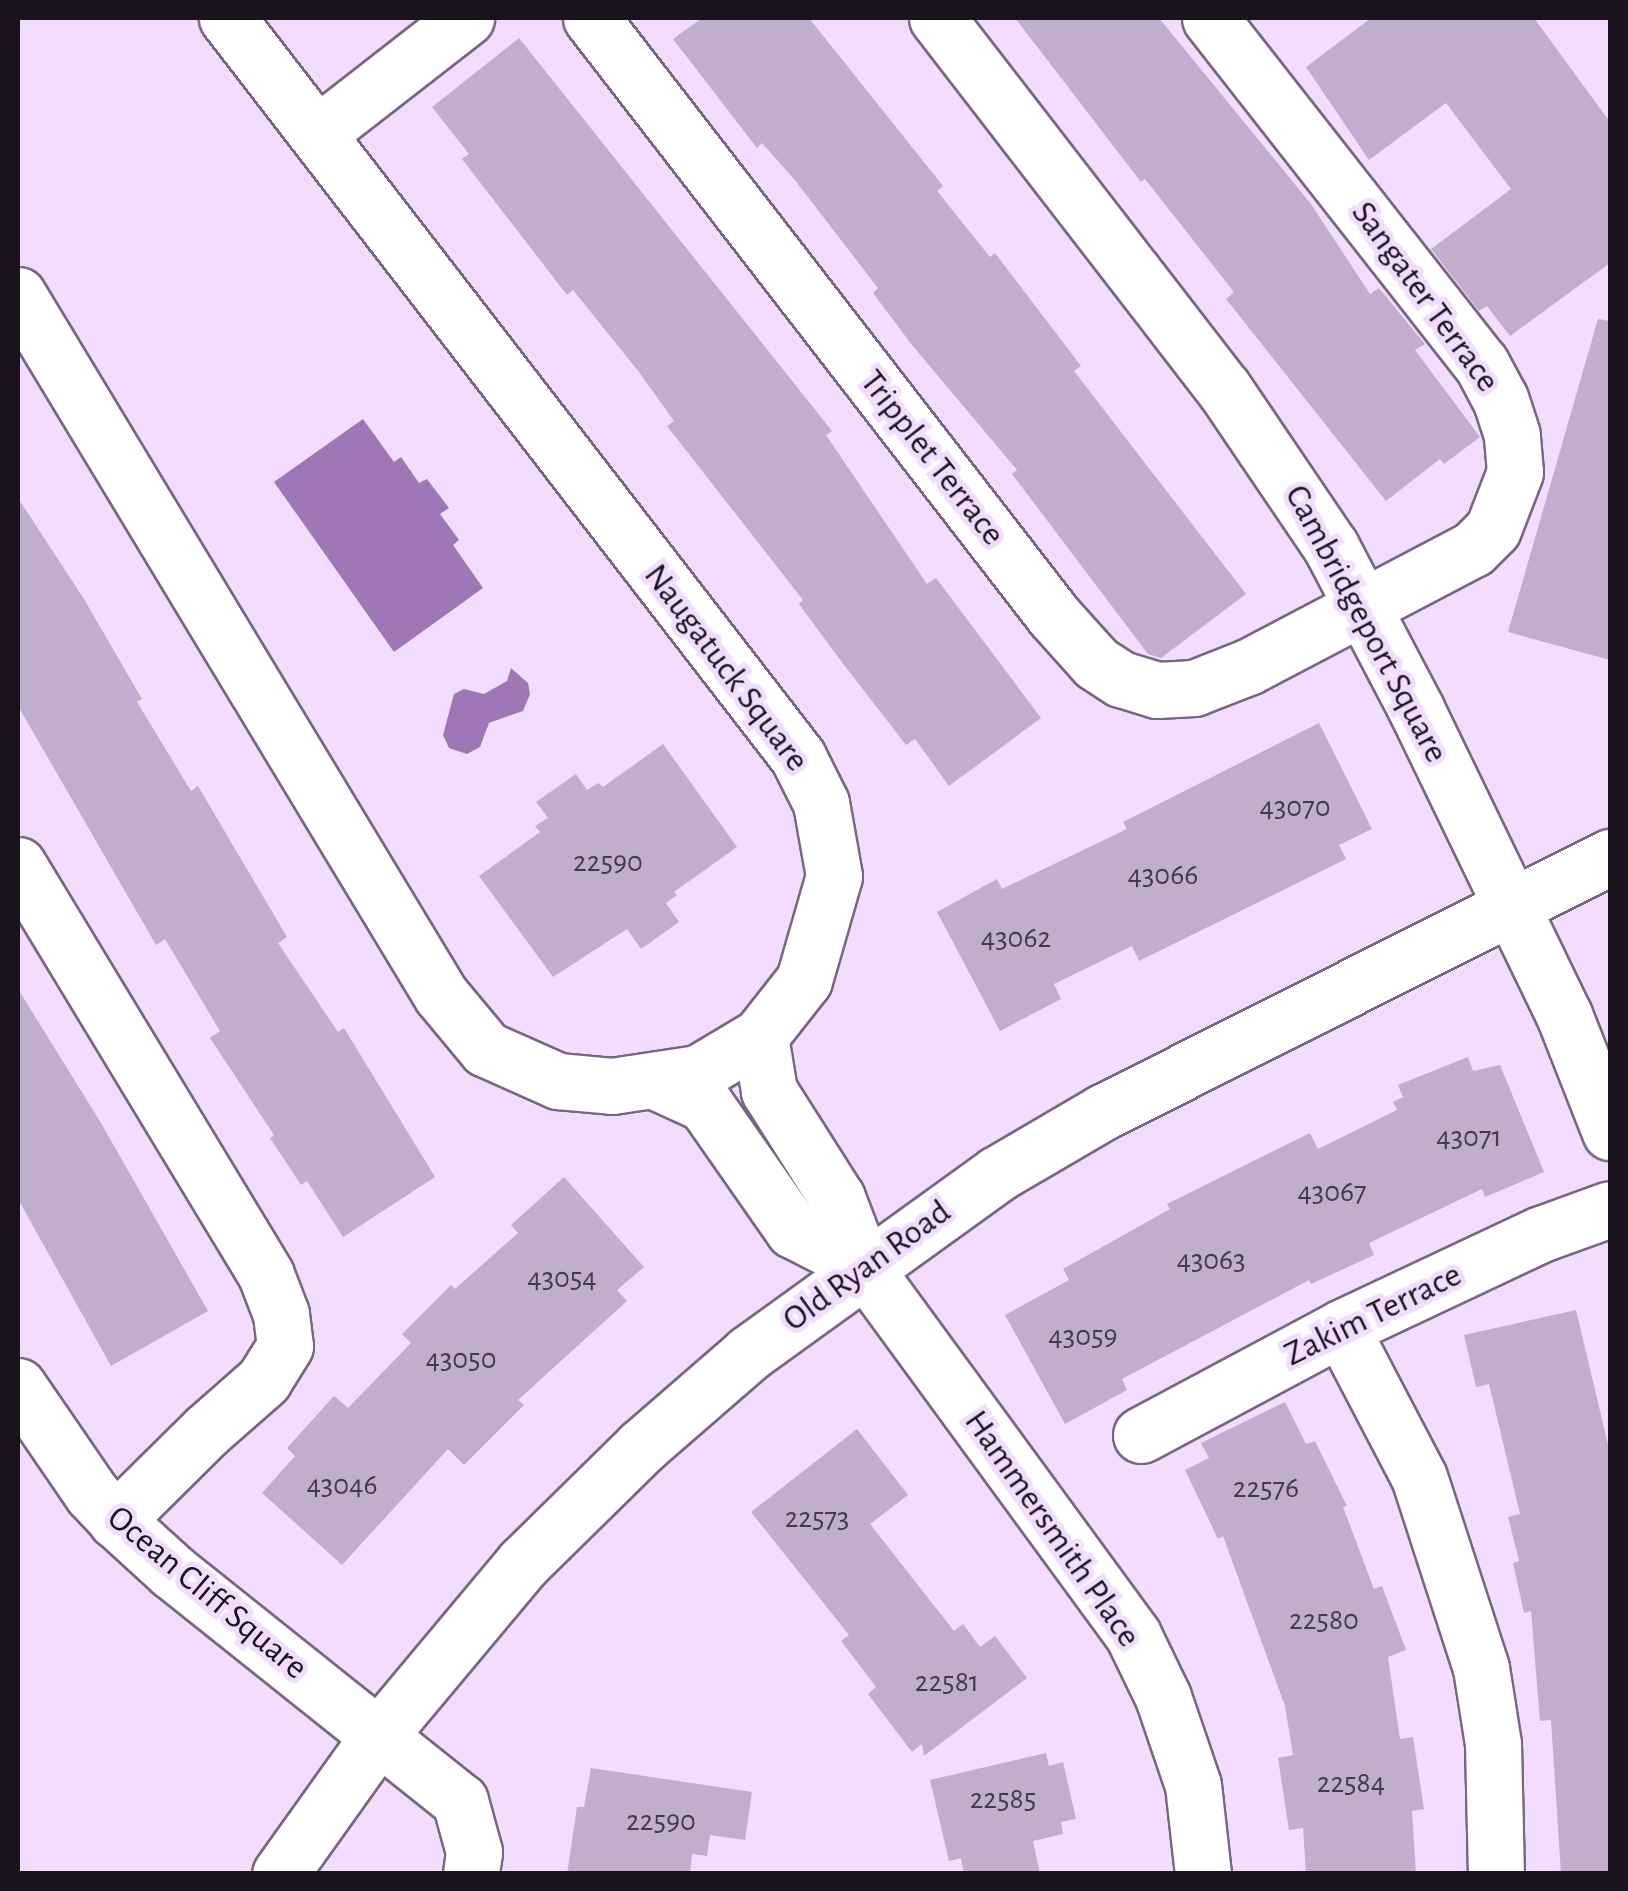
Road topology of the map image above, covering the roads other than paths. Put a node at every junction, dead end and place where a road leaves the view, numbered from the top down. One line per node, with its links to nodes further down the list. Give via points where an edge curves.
1 (228, 18): 6 (street, Naugatuck Square)
2 (466, 18): 6 (street)
3 (591, 18): 8 (street, Tripplet Terrace, via 1096,663 1158,690 1194,688)
4 (937, 18): 8 (street, Cambridgeport Square, via 1244,416)
5 (1210, 18): 8 (street, Sangater Terrace, via 1481,364 1512,435 1515,472 1493,529 1473,549)
6 (317, 134): 12 (street, Naugatuck Square, via 772,721 821,803 834,876 822,928 804,980)
7 (22, 315): 13 (street, Naugatuck Square, via 440,995 486,1049 558,1081)
8 (1365, 608): 11 (street, Cambridgeport Square)
9 (1610, 857): 11 (street, Old Ryan Road)
10 (18, 864): 20 (street, via 266,1275 281,1314 284,1346 264,1380)
11 (1512, 907): 14 (street, Cambridgeport Square); 16 (street, Old Ryan Road, via 1103,1112 996,1174)
12 (760, 1036): 13 (street, Naugatuck Square, via 698,1073); 16 (street, Hammersmith Place, via 769,1092 837,1198)
13 (657, 1082): 16 (street, Hammersmith Place, via 705,1104 793,1230)
14 (1610, 1132)
15 (1610, 1209): 17 (street, Zakim Terrace, via 1541,1234)
16 (863, 1266): 21 (street, Old Ryan Road, via 641,1447 522,1564); 24 (street, Hammersmith Place, via 1132,1635 1163,1697 1193,1785)
17 (1341, 1328): 19 (street, Zakim Terrace); 25 (street, via 1420,1477 1476,1649 1493,1744)
18 (18, 1386): 20 (street, Ocean Cliff Square)
19 (1141, 1435)
20 (116, 1520): 21 (street, Ocean Cliff Square)
21 (380, 1734): 22 (street, Old Ryan Road); 23 (street, Ocean Cliff Square, via 460,1802 474,1852)
22 (280, 1874)
23 (471, 1874)
24 (1204, 1874)
25 (1496, 1874)

